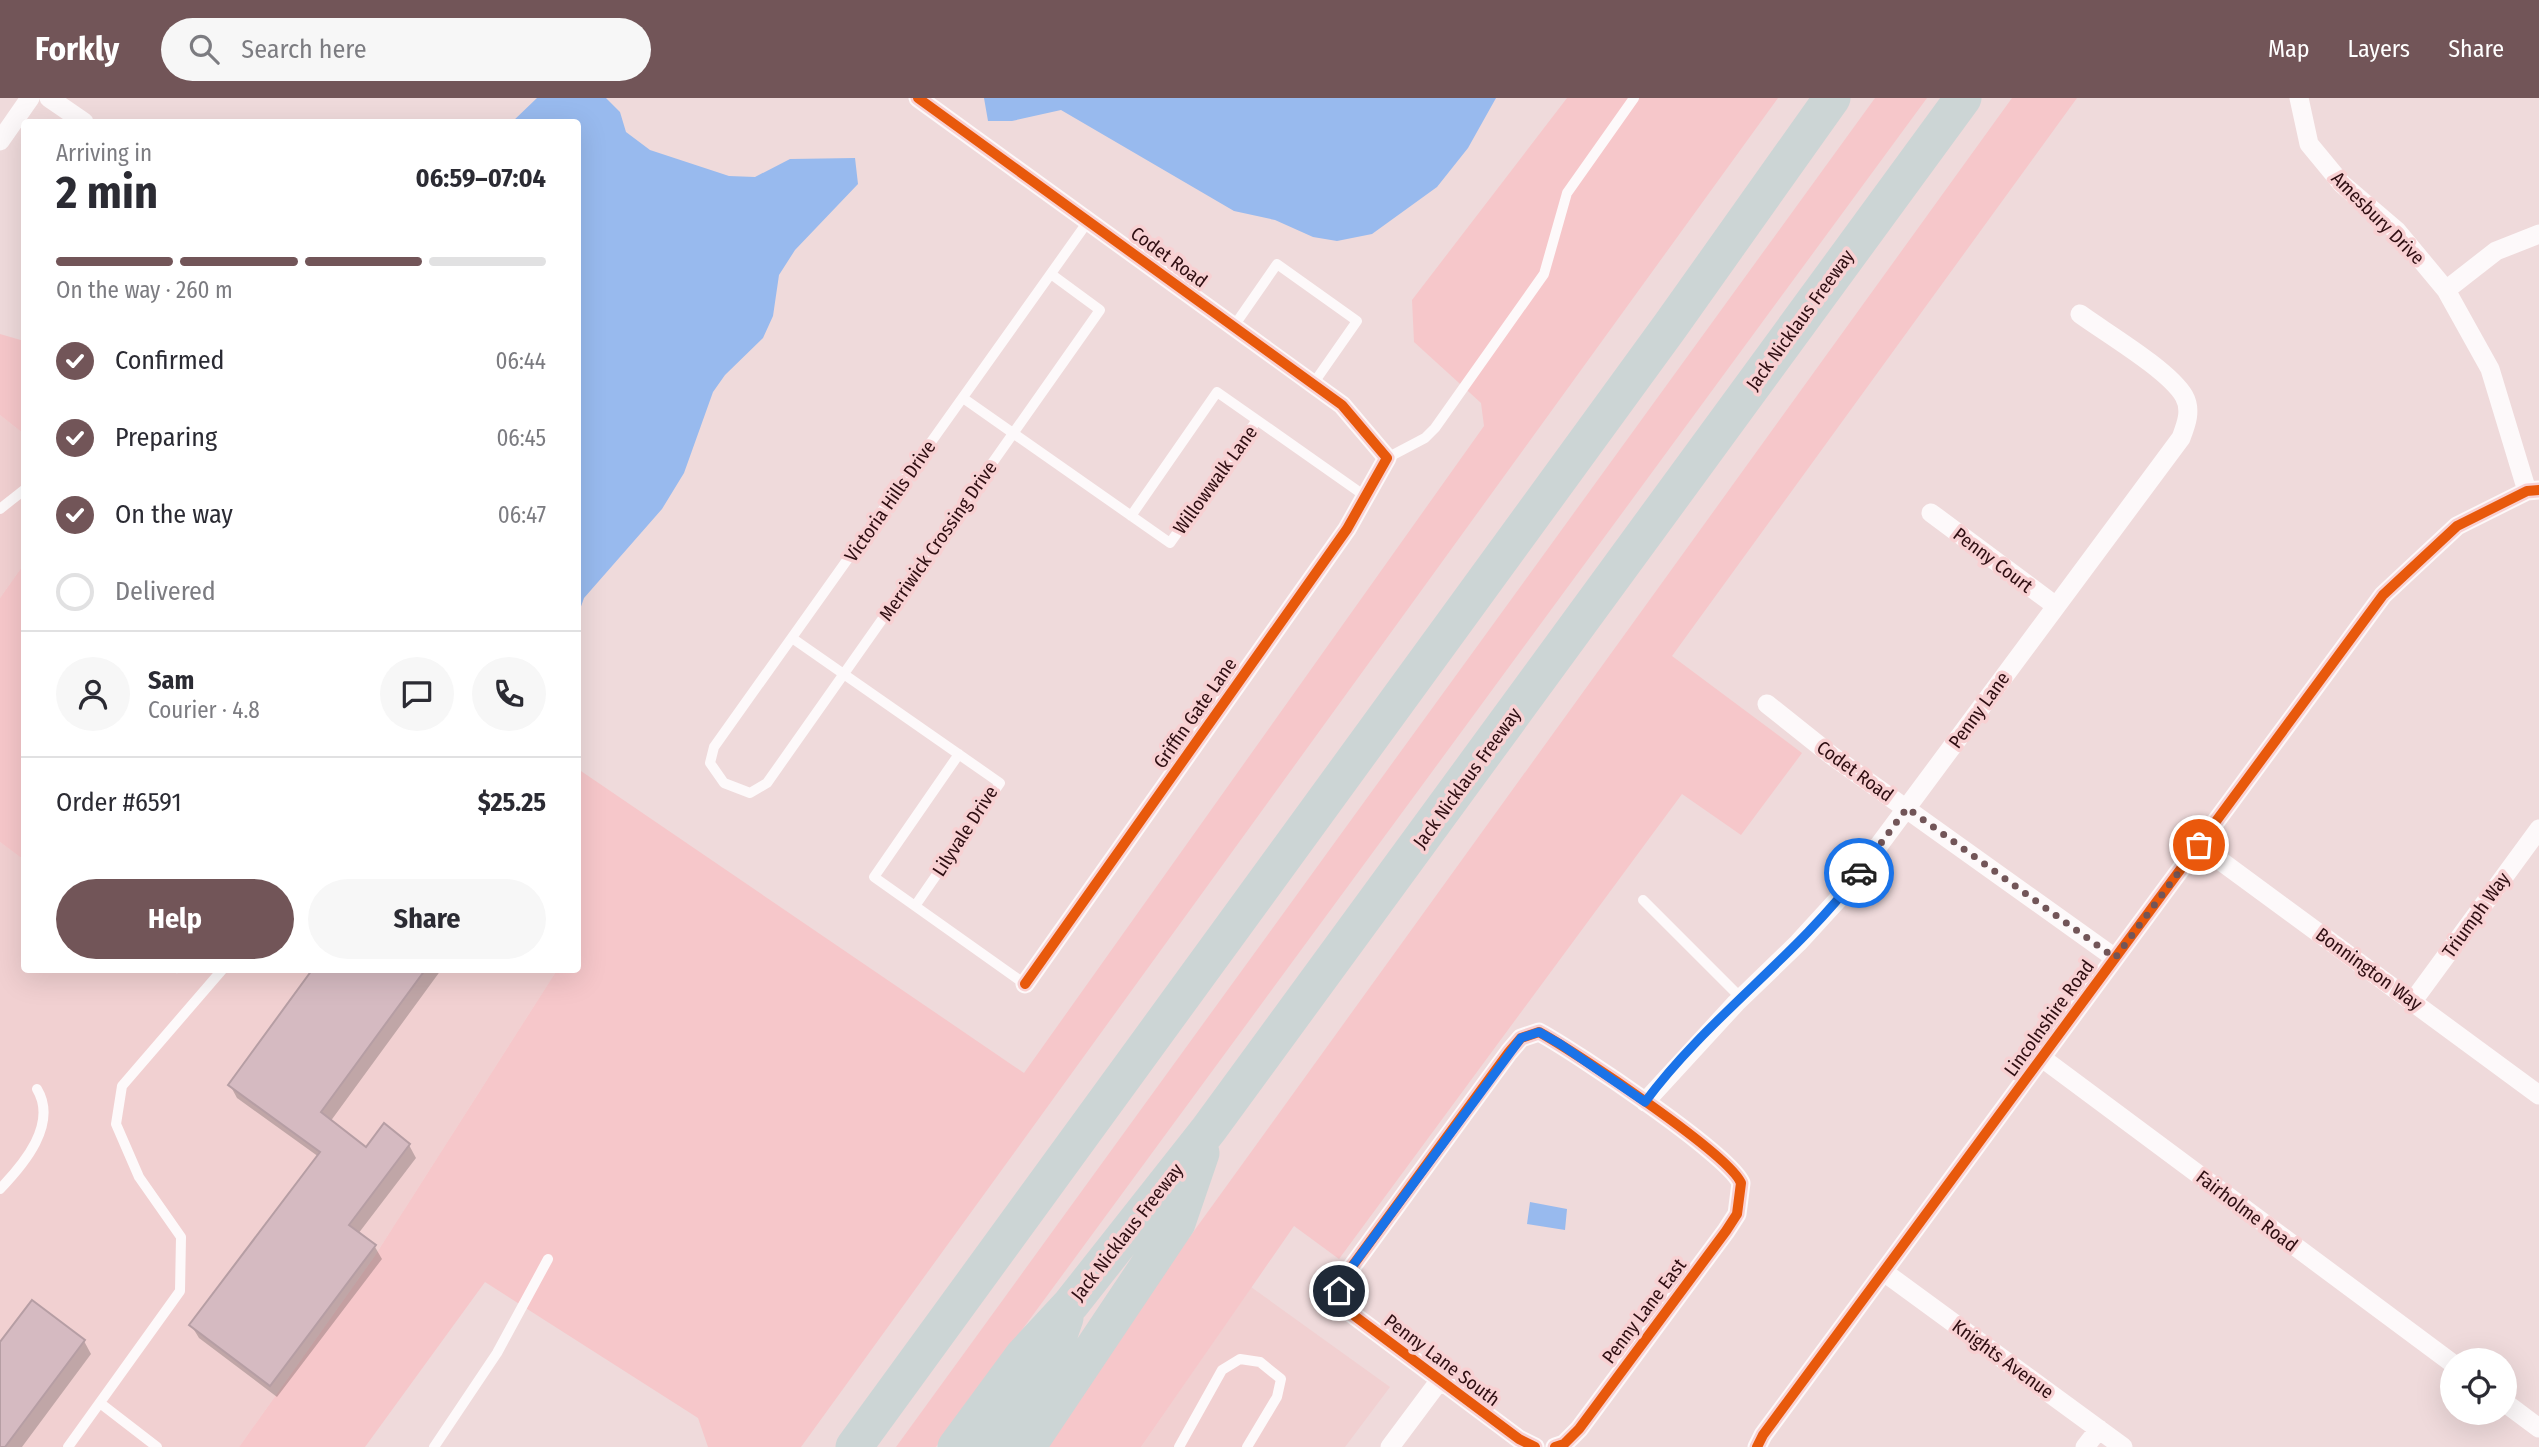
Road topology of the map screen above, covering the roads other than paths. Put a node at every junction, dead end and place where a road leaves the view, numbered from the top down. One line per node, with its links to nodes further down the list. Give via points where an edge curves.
1 (30, 98): 9 (street)
2 (50, 98): 8 (street)
3 (918, 98): 10 (street, Codet Road)
4 (1634, 98): 20 (lane, via 1567,193 1551,256 1536,285 1435,428)
5 (1832, 98): 61 (highway)
6 (1963, 98): 47 (highway, Jack Nicklaus Freeway)
7 (2299, 98): 13 (street, Amesbury Drive, via 2309,144 2342,184 2397,232)
8 (80, 119)
9 (0, 141)
10 (1089, 220): 12 (lane, Victoria Hills Drive); 15 (street, Codet Road)
11 (2539, 234): 13 (street, via 2496,251)
12 (1051, 274): 17 (lane, Victoria Hills Drive); 19 (lane, Merriwick Crossing Drive, via 1100,310)
13 (2446, 290): 21 (street, Amesbury Drive, via 2490,369)
14 (2080, 314): 27 (street, Penny Lane, via 2172,381 2185,398 2189,418 2181,438)
15 (1234, 326): 16 (street, Codet Road); 16 (lane, via 1277,264 1357,321)
16 (1313, 384): 20 (street, Codet Road, via 1342,405)
17 (963, 398): 19 (lane, Willowwalk Lane); 28 (lane, Victoria Hills Drive)
18 (1257, 421): 23 (lane, Willowwalk Lane); 26 (lane, Willowwalk Lane, via 1170,543); 26 (lane, via 1217,393)
19 (1013, 434): 26 (lane, Willowwalk Lane); 29 (lane, Merriwick Crossing Drive)
20 (1387, 458): 23 (street, Griffin Gate Lane)
21 (2533, 491): 35 (street, Lincolnshire Road, via 2457,526 2383,594)
22 (21, 492): 24 (lane)
23 (1365, 496): 40 (street, Griffin Gate Lane, via 1348,528)
24 (0, 509)
25 (1931, 513): 27 (street, Penny Court)
26 (1131, 516)
27 (2056, 606): 33 (street, Penny Lane)
28 (792, 638): 29 (lane, Lilyvale Drive); 32 (lane, Victoria Hills Drive, via 715,747 710,764)
29 (844, 674): 31 (lane, Lilyvale Drive); 32 (lane, Merriwick Crossing Drive, via 767,783 750,793)
30 (1767, 704): 33 (street, Codet Road)
31 (959, 754): 37 (lane, Lilyvale Drive, via 1000,783); 37 (lane, via 874,877)
32 (724, 783)
33 (1907, 808): 38 (street, Codet Road); 41 (street, Penny Lane, via 1842,895)
34 (2539, 829): 42 (street, Triumph Way)
35 (2199, 845): 38 (street, Lincolnshire Road); 42 (street, Bonnington Way)
36 (1643, 900): 41 (lane)
37 (915, 906): 40 (lane)
38 (2115, 958): 43 (street, Lincolnshire Road)
39 (219, 973): 54 (lane, via 122,1086 116,1124 139,1177 181,1237 180,1291)
40 (1025, 984)
41 (1741, 998): 46 (street, Penny Lane)
42 (2413, 1001): 45 (street, Bonnington Way)
43 (2042, 1058): 50 (street, Lincolnshire Road); 52 (street, Fairholme Road)
44 (37, 1089): 48 (lane, via 46,1103 42,1131)
45 (2539, 1095)
46 (1645, 1102): 53 (street, Penny Lane South, via 1539,1032 1521,1038 1509,1052 1348,1272 1339,1291 1352,1314); 69 (street, Penny Lane East, via 1729,1164 1741,1183 1737,1214 1579,1429)
47 (1209, 1129): 51 (highway, Jack Nicklaus Freeway); 64 (highway, via 1177,1223)
48 (0, 1189)
49 (548, 1259): 60 (lane, via 491,1363)
50 (1884, 1272): 57 (street, Knights Avenue); 70 (street, Lincolnshire Road)
51 (1071, 1304): 62 (highway, Jack Nicklaus Freeway, via 1023,1356); 63 (highway, via 1043,1381)
52 (2440, 1354)
53 (1440, 1380): 67 (street); 68 (street, Penny Lane South)
54 (100, 1403): 58 (lane); 59 (lane)
55 (2517, 1412): 56 (street)
56 (2539, 1428)
57 (2099, 1429): 71 (street); 72 (street, Knights Avenue)
58 (68, 1447)
59 (157, 1447)
60 (434, 1447)
61 (854, 1447)
62 (956, 1447)
63 (997, 1447)
64 (1027, 1447)
65 (1180, 1447): 66 (lane, via 1223,1370 1240,1359 1260,1362 1281,1379 1277,1398)
66 (1247, 1447)
67 (1390, 1447)
68 (1535, 1447)
69 (1555, 1447)
70 (1757, 1447)
71 (2085, 1447)
72 (2123, 1447)

